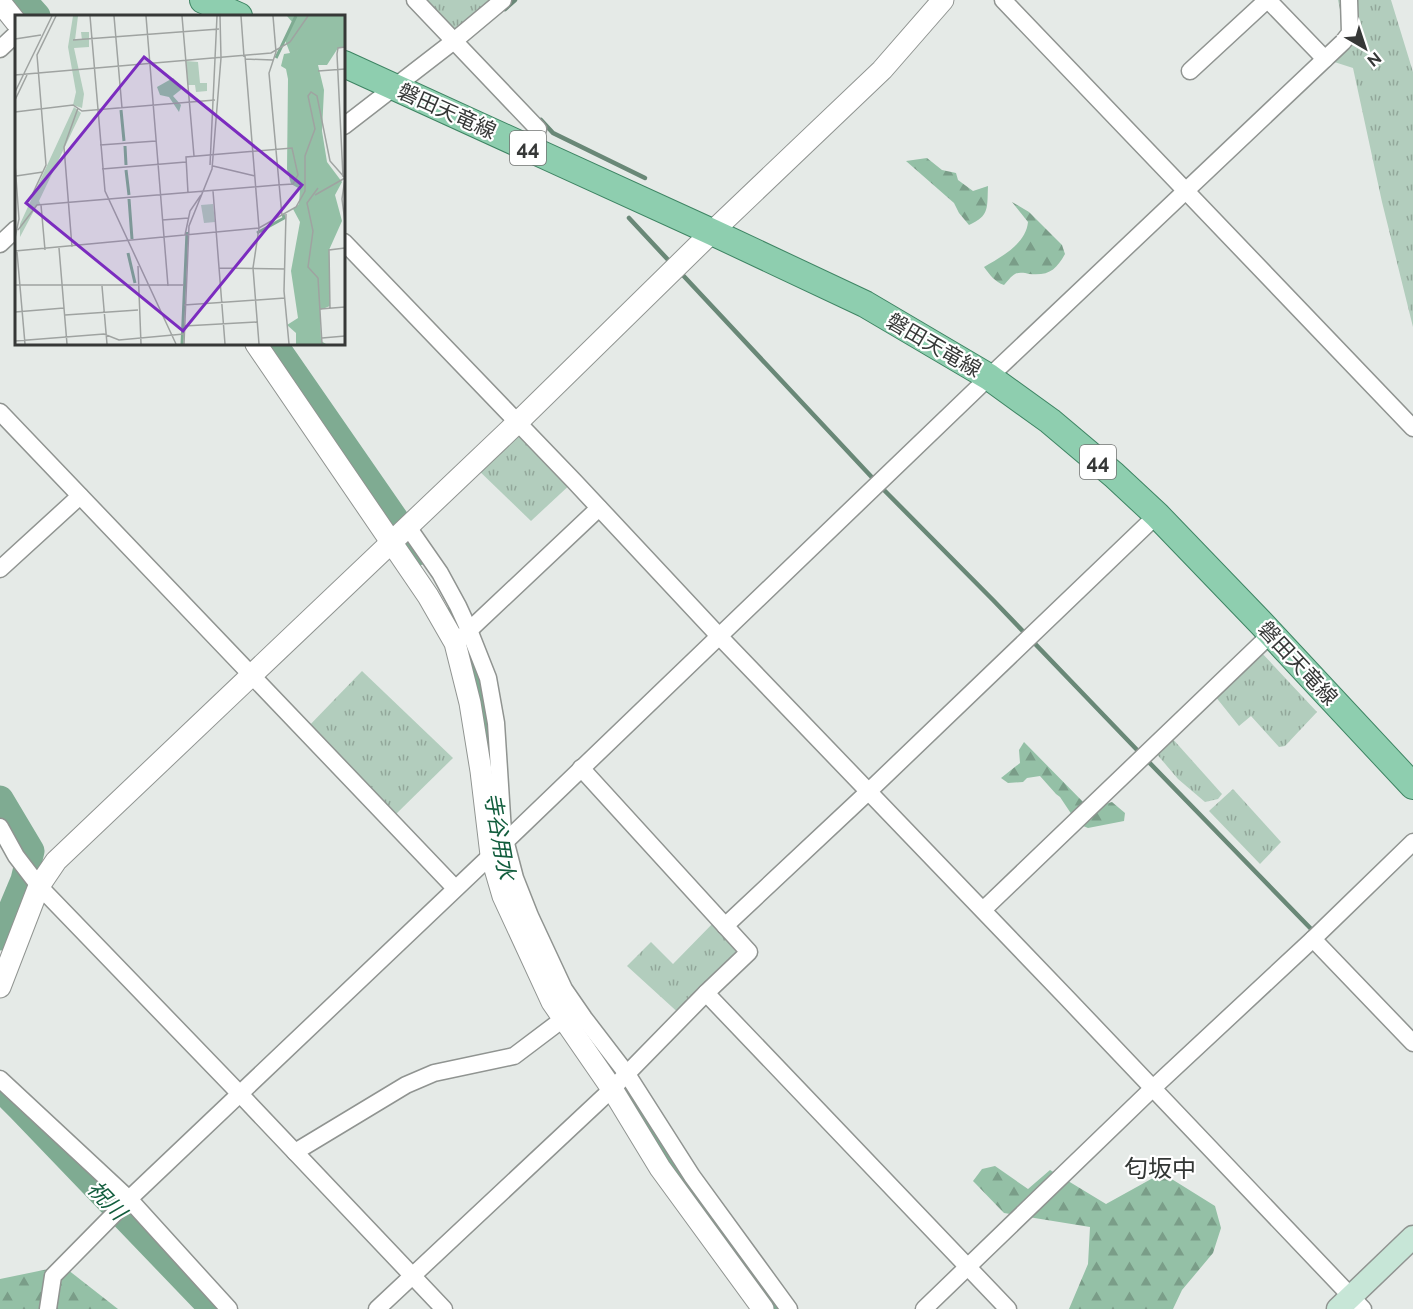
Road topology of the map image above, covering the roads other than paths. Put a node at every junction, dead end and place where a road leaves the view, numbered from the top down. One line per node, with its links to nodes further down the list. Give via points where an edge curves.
1 (203, 0): 9 (main road)
2 (415, 0): 12 (street)
3 (503, 0): 12 (street)
4 (943, 0): 22 (street, via 882,70)
5 (1003, 0): 20 (street)
6 (1267, 0): 14 (street); 16 (street)
7 (1349, 0): 14 (street, via 1350,33)
8 (0, 2): 10 (street)
9 (237, 15)
10 (15, 21)
11 (15, 35): 13 (street)
12 (454, 41): 17 (street); 19 (street, via 538,129)
13 (0, 49)
14 (1325, 59): 20 (street)
15 (345, 64): 17 (main road, 磐田天竜線 / 44)
16 (1190, 71)
17 (393, 87): 18 (street); 19 (main road, 磐田天竜線 / 44)
18 (345, 125)
19 (530, 149): 22 (main road, 磐田天竜線 / 44)
20 (1185, 190): 26 (street); 29 (street)
21 (15, 230): 24 (street)
22 (712, 232): 26 (main road, 磐田天竜線 / 44, via 865,304); 28 (street)
23 (345, 243): 28 (street)
24 (0, 244)
25 (257, 345): 34 (street)
26 (989, 377): 32 (main road, 磐田天竜線 / 44, via 1045,417); 38 (street)
27 (0, 412): 30 (street)
28 (518, 422): 31 (street); 33 (street)
29 (1413, 428)
30 (81, 496): 35 (street); 39 (street)
31 (599, 508): 37 (street); 38 (street)
32 (1157, 515): 36 (main road, 磐田天竜線 / 44); 42 (street)
33 (408, 527): 34 (street); 37 (street, via 458,606)
34 (392, 543): 37 (street, via 428,596); 39 (street)
35 (0, 569)
36 (1271, 634): 41 (main road, 磐田天竜線 / 44); 48 (street)
37 (462, 636): 45 (street, via 481,771)
38 (719, 636): 40 (street); 42 (street)
39 (253, 675): 46 (street, via 56,861); 47 (street)
40 (581, 768): 45 (street); 49 (street)
41 (1413, 786)
42 (868, 792): 48 (street); 49 (street)
43 (0, 827): 46 (street)
44 (1413, 842): 50 (street)
45 (498, 849): 47 (street); 53 (street, via 503,896 552,1002); 56 (street, via 564,989)
46 (39, 886): 51 (street); 58 (street)
47 (455, 888): 58 (street)
48 (982, 910): 57 (street)
49 (725, 926): 52 (street, via 749,952)
50 (1313, 939): 54 (street); 57 (street)
51 (0, 987)
52 (706, 993): 56 (street); 62 (street)
53 (564, 1019): 56 (street); 59 (street, via 514,1056 434,1073 406,1085)
54 (1413, 1043)
55 (0, 1079): 60 (street)
56 (619, 1081): 63 (street); 69 (street, via 660,1168); 70 (street)
57 (1154, 1088): 62 (street); 64 (street)
58 (240, 1094): 59 (street); 60 (street)
59 (295, 1152): 63 (street)
60 (129, 1199): 65 (street, via 53,1276); 66 (street)
61 (1413, 1237): 64 (main road)
62 (968, 1267): 71 (street); 72 (street)
63 (412, 1276): 67 (street); 68 (street)
64 (1350, 1305)
65 (48, 1309)
66 (229, 1309)
67 (377, 1309)
68 (444, 1309)
69 (763, 1309)
70 (789, 1309)
71 (924, 1309)
72 (1008, 1309)

